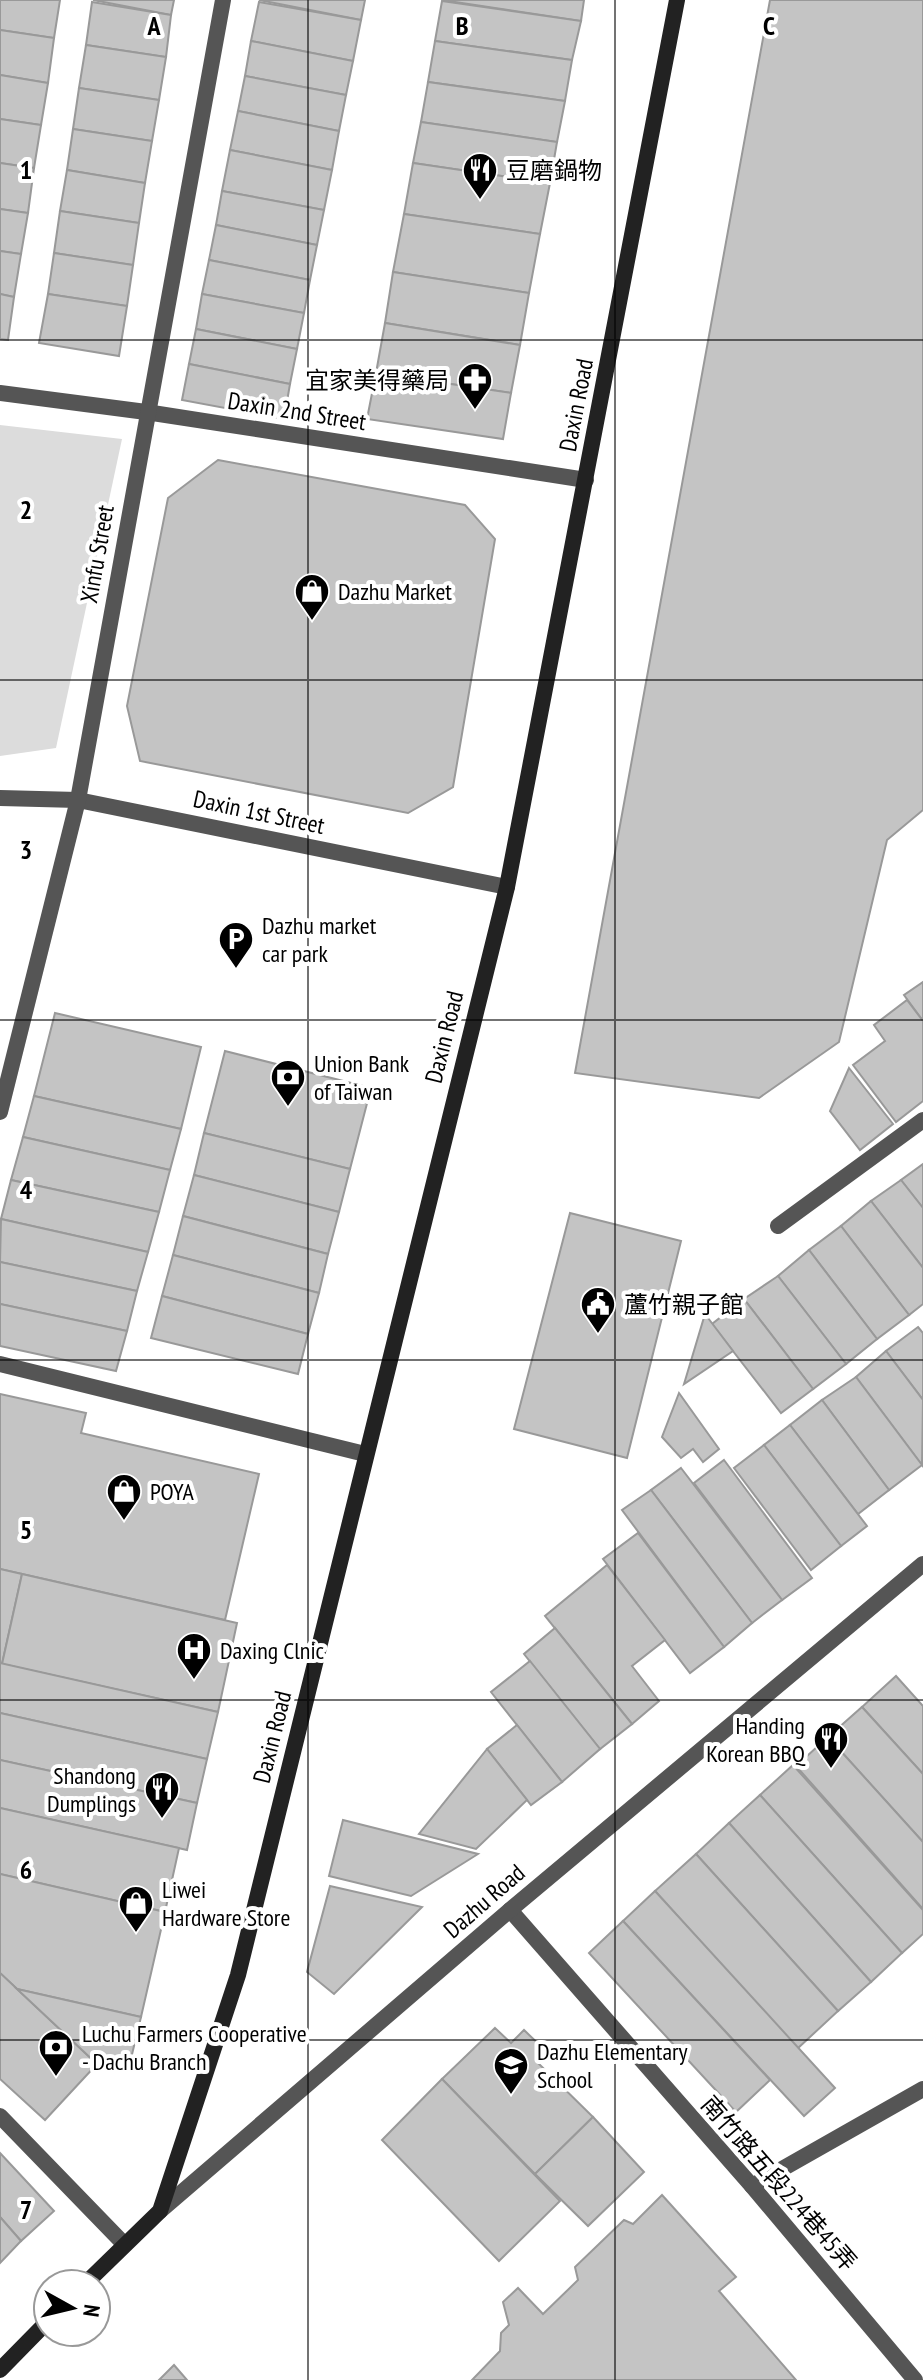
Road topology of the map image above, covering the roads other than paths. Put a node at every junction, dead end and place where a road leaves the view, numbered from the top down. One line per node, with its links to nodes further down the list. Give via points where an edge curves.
1 (223, 0): 4 (street, Xinfu Street)
2 (677, 0): 5 (main road, Daxin Road)
3 (0, 393): 4 (street, Daxin 2nd Street)
4 (146, 412): 5 (street, Daxin 2nd Street); 7 (street, Xinfu Street)
5 (586, 480): 8 (main road, Daxin Road)
6 (0, 798): 7 (street, Daxin 1st Street)
7 (78, 800): 8 (street, Daxin 1st Street); 9 (street, Xinfu Street)
8 (507, 887): 13 (main road, Daxin Road)
9 (0, 1112)
10 (923, 1120): 11 (street)
11 (778, 1226)
12 (0, 1364): 13 (street)
13 (365, 1454): 19 (main road, Daxin Road, via 238,1975)
14 (923, 1564): 15 (street, Dazhu Road)
15 (510, 1910): 18 (street, 南竹路五段224巷45弄); 19 (street, Dazhu Road)
16 (923, 2089): 18 (street)
17 (0, 2116): 20 (street)
18 (752, 2186): 24 (street, 南竹路五段224巷45弄)
19 (160, 2211): 20 (main road, Dazhu Road)
20 (124, 2244): 21 (main road, Dazhu Road)
21 (101, 2268)
22 (32, 2337): 23 (main road)
23 (0, 2370)
24 (915, 2380)

